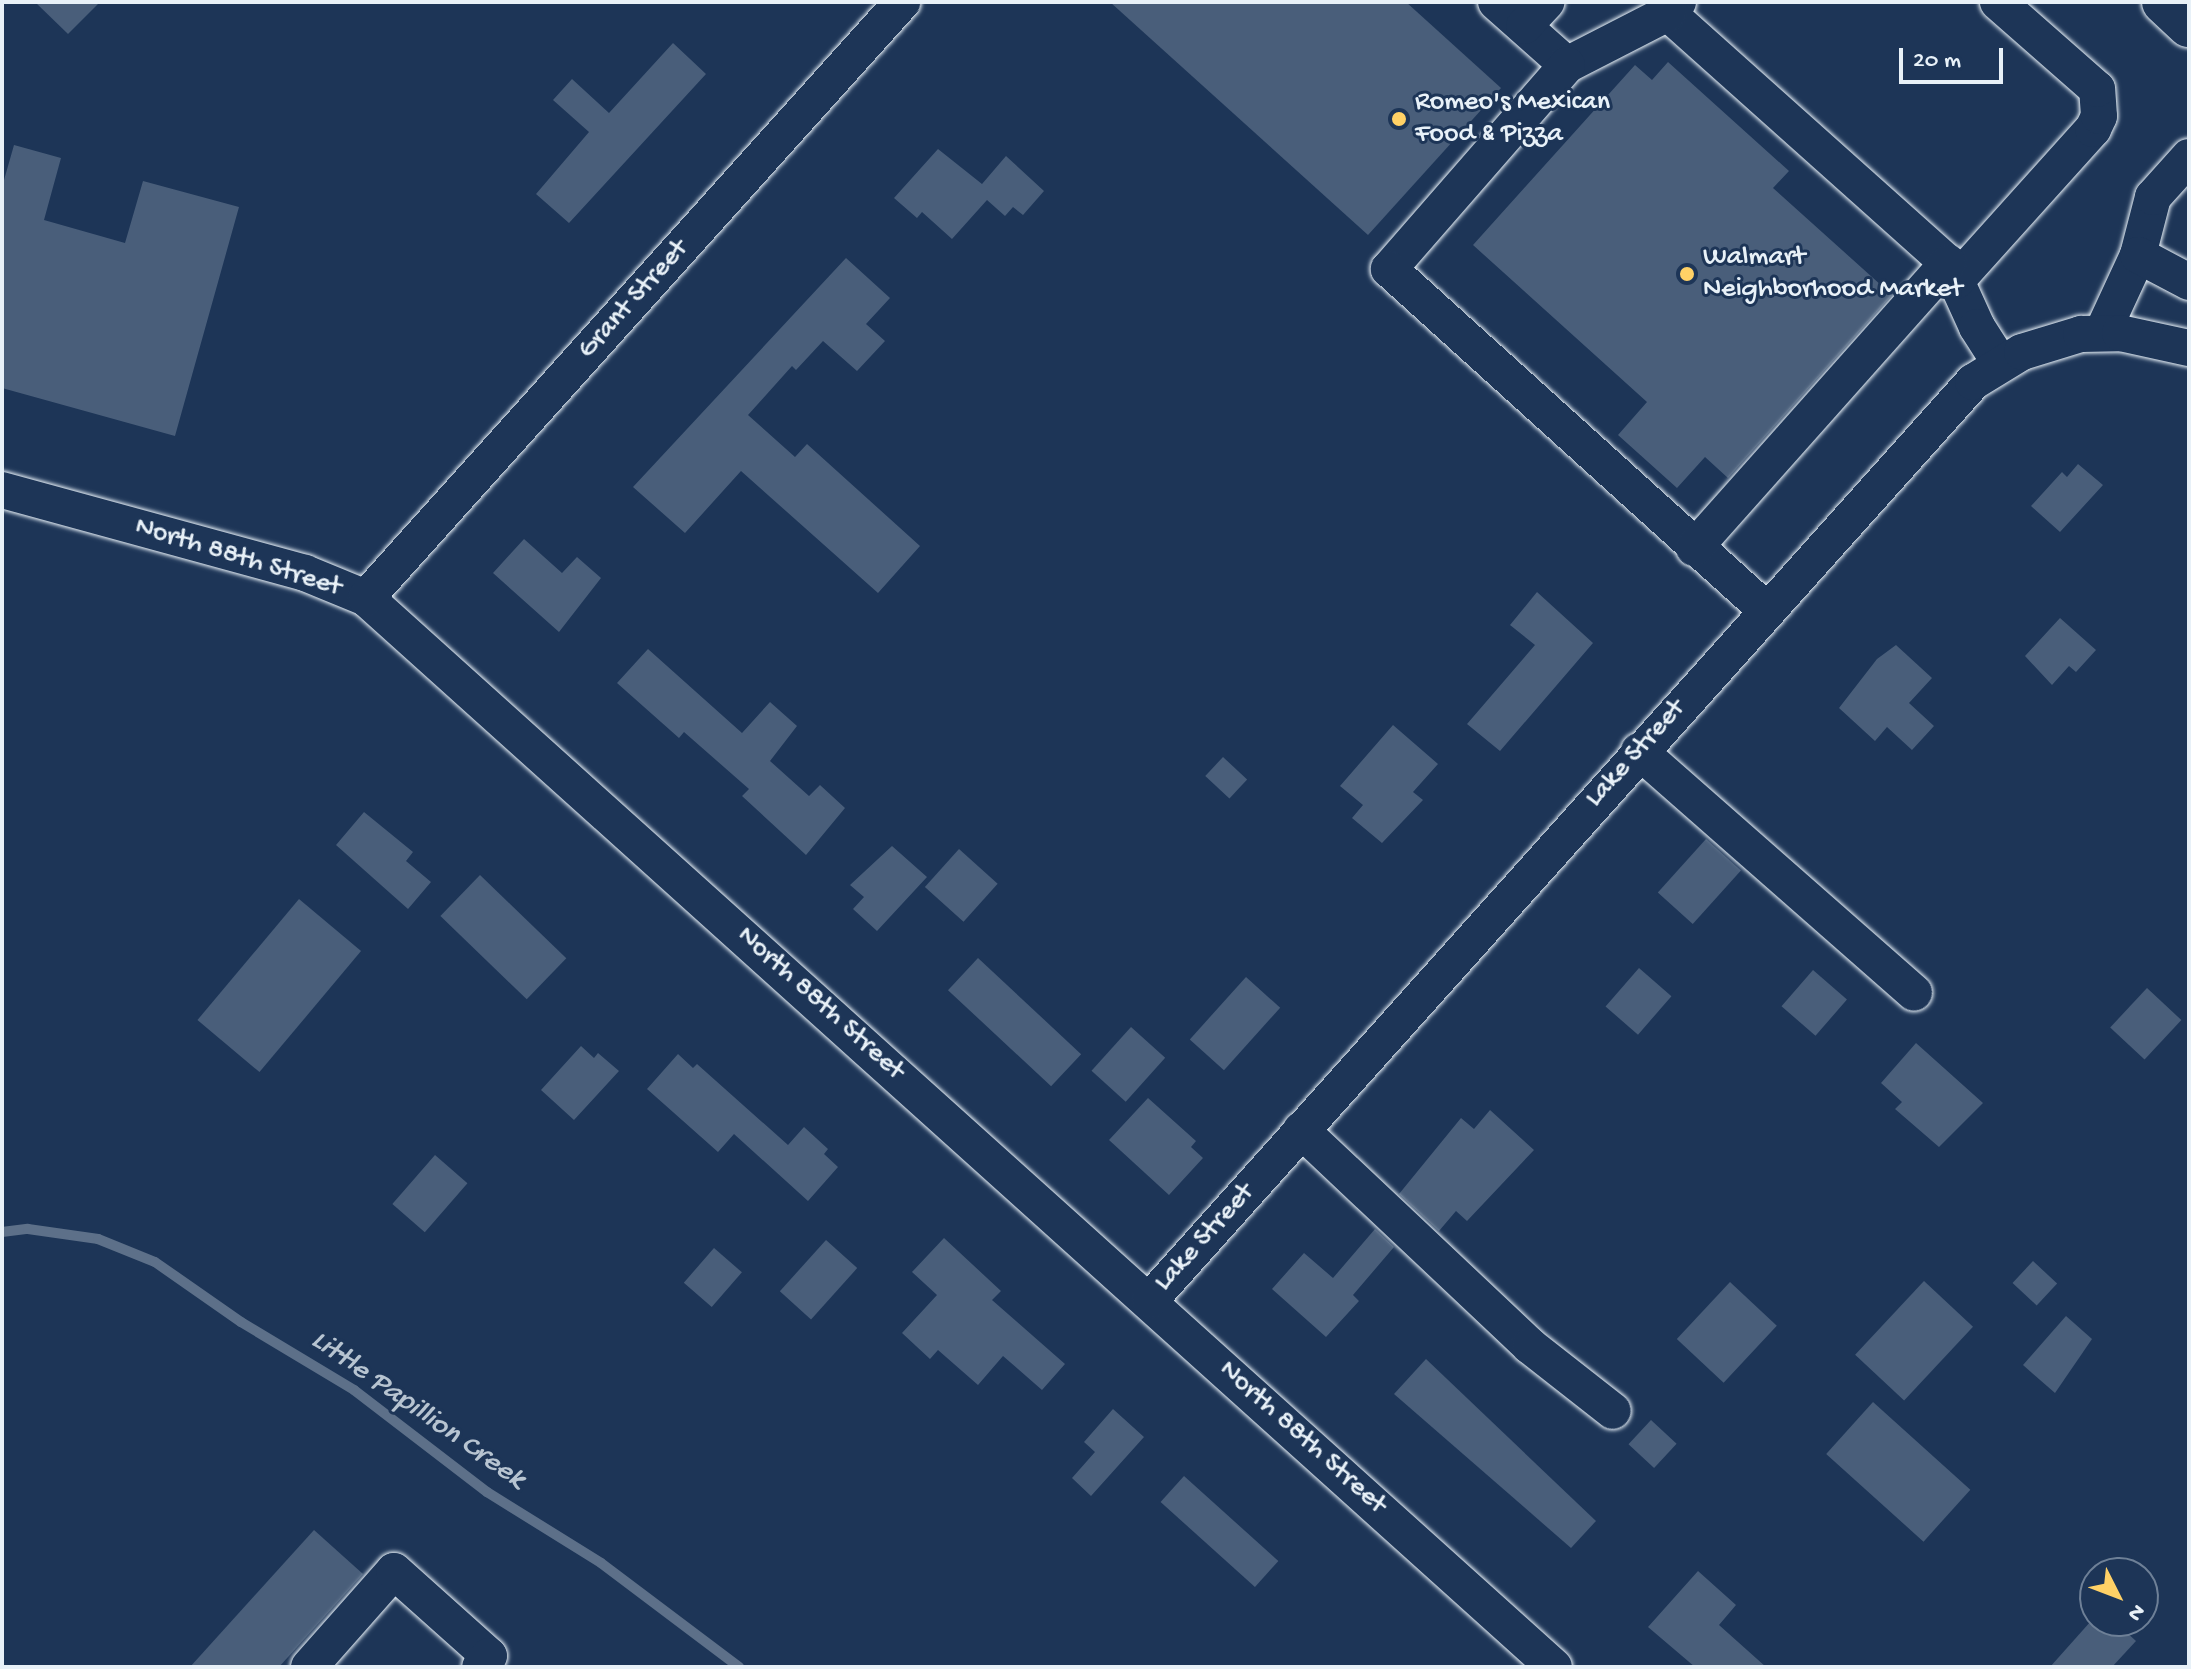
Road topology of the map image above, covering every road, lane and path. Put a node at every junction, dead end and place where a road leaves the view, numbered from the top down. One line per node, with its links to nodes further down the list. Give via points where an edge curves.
1 (902, 2): 18 (street, Grant Street)
2 (1496, 2): 6 (street)
3 (1998, 2): 11 (street, via 2097,89 2099,116 2093,129)
4 (2164, 2): 7 (main road)
5 (1673, 8): 8 (street); 11 (street)
6 (1535, 14): 8 (street)
7 (2189, 25)
8 (1567, 65): 17 (street, via 1389,269)
9 (2189, 157): 10 (street, via 2153,197)
10 (2138, 255): 12 (street); 13 (street)
11 (1952, 272): 15 (street); 17 (street)
12 (2189, 282)
13 (2102, 333): 14 (street, Lake Street); 15 (street, Lake Street, via 2057,339)
14 (2189, 348)
15 (2000, 363): 19 (street, Lake Street, via 1941,414)
16 (2, 490): 18 (street, North 88th Street, via 305,573)
17 (1694, 548): 19 (street)
18 (366, 598): 23 (street, North 88th Street)
19 (1765, 609): 20 (street, Lake Street)
20 (1639, 751): 21 (street); 22 (street, Lake Street)
21 (1914, 993)
22 (1301, 1130): 23 (street, Lake Street); 24 (street, via 1530,1346)
23 (1150, 1300): 27 (street, North 88th Street)
24 (1613, 1411)
25 (309, 1667): 26 (street, via 394,1571 489,1656)
26 (480, 1667)
27 (1554, 1667)

